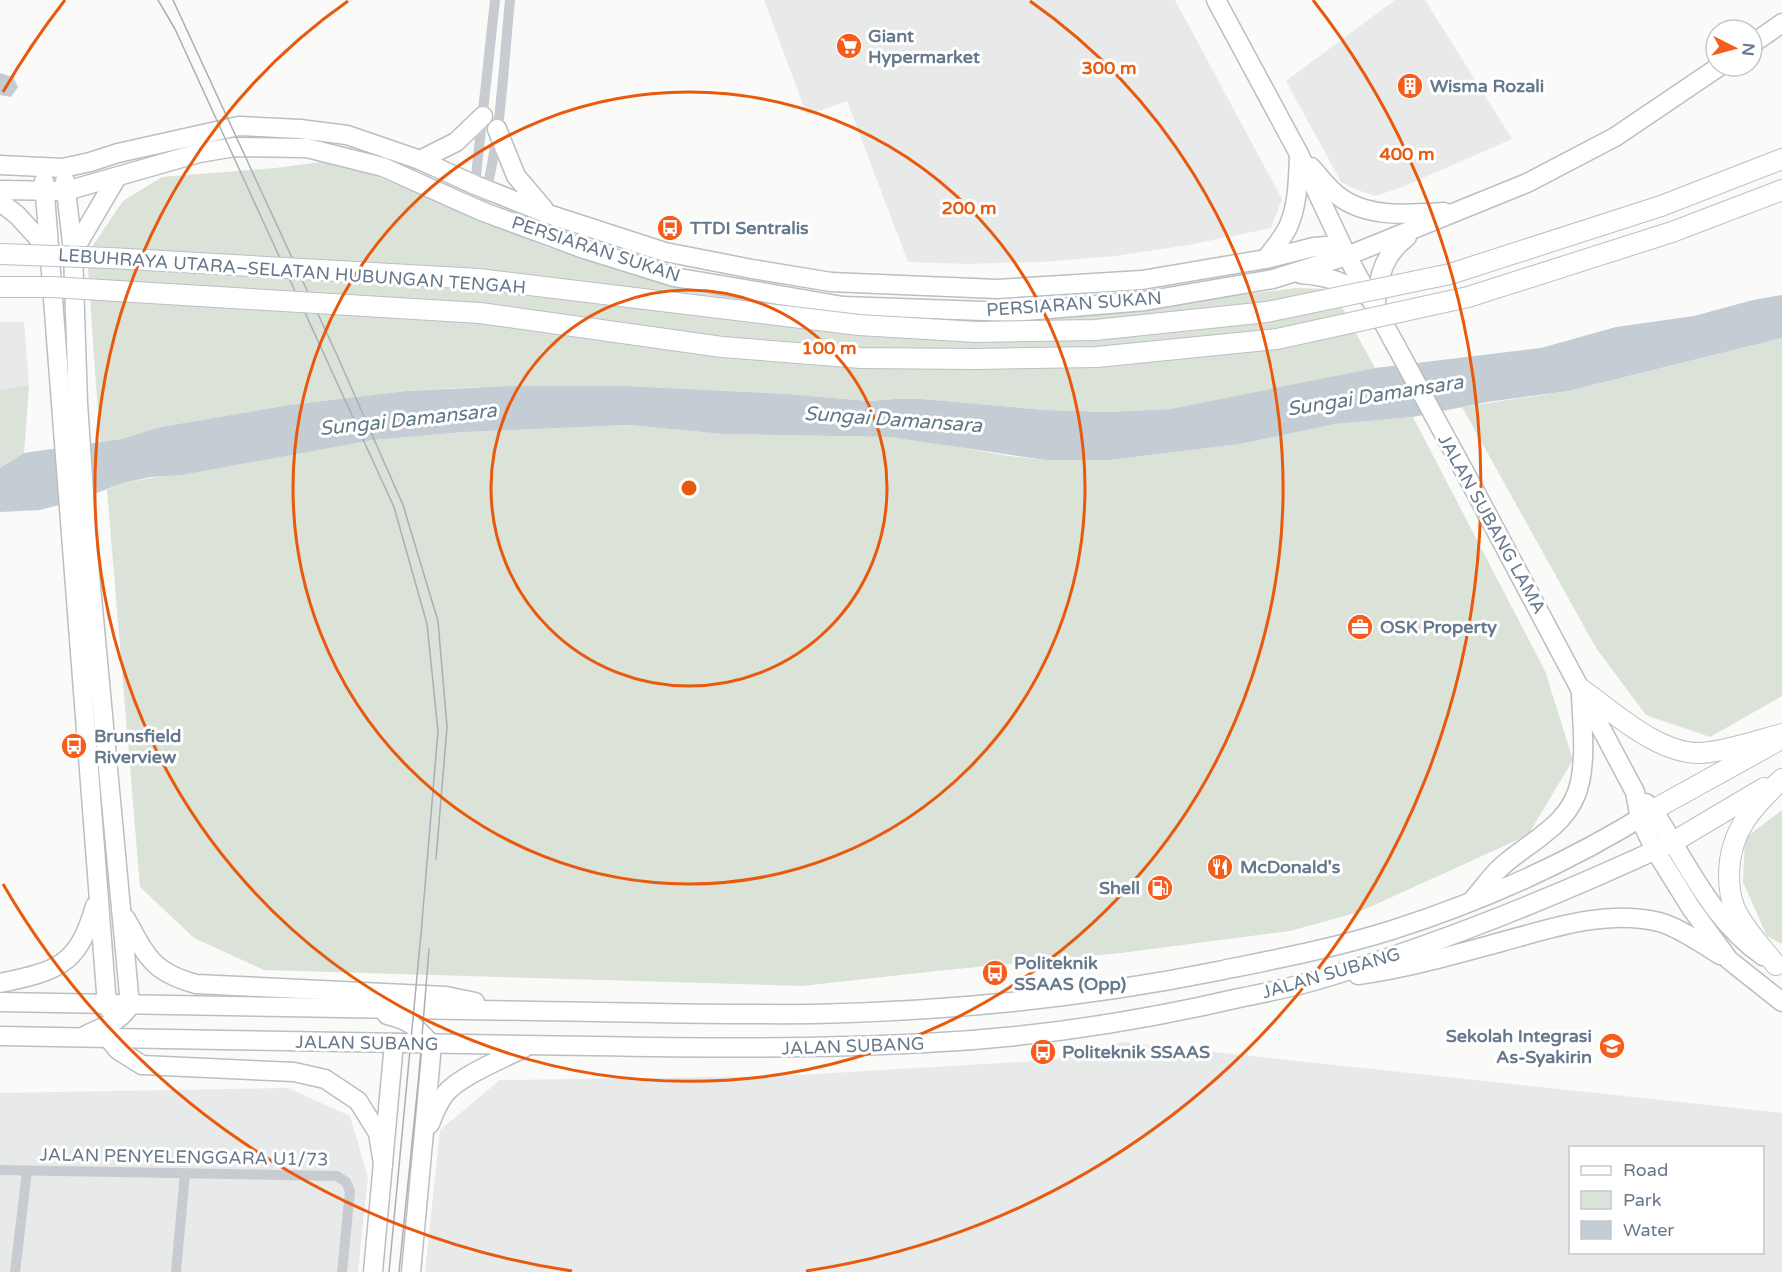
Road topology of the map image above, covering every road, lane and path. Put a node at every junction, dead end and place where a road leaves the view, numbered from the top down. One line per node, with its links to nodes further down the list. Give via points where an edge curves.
1 (495, 0): 7 (street)
2 (510, 0): 8 (street)
3 (1216, 0): 9 (main road)
4 (1782, 23): 5 (main road)
5 (1764, 36)
6 (1704, 77): 23 (main road, PERSIARAN SUKAN, via 1615,137 1527,183)
7 (483, 117): 11 (main road, via 456,142); 16 (street)
8 (497, 129): 16 (street); 24 (main road, via 516,176)
9 (1299, 154): 23 (main road, via 1337,195 1363,209 1396,214); 29 (main road, JALAN SUBANG LAMA); 30 (main road, via 1294,212 1288,229)
10 (1782, 159): 28 (highway, LEBUHRAYA UTARA–SELATAN HUBUNGAN TENGAH, bridge, via 1661,206 1449,274 1267,312 1095,330 977,332 859,325 479,279)
11 (420, 160): 14 (main road, PERSIARAN SUKAN, via 347,135 239,126); 16 (main road, PERSIARAN SUKAN)
12 (0, 165): 13 (main road, PERSIARAN SUKAN)
13 (44, 168): 14 (main road, PERSIARAN SUKAN); 20 (main road)
14 (63, 168): 19 (main road)
15 (117, 177): 19 (main road, PERSIARAN SUKAN); 22 (main road, PERSIARAN SUKAN, via 199,153 235,147 307,148 383,167); 27 (main road)
16 (481, 187): 22 (street); 24 (main road, PERSIARAN SUKAN)
17 (0, 190): 20 (main road, PERSIARAN SUKAN)
18 (1782, 190): 32 (highway, LEBUHRAYA UTARA–SELATAN HUBUNGAN TENGAH, bridge, via 1672,232 1468,297 1278,339 1097,357 861,358 722,347 480,313)
19 (66, 191): 20 (main road, PERSIARAN SUKAN); 27 (main road)
20 (44, 192): 26 (main road)
21 (0, 202): 26 (main road)
22 (474, 208): 31 (main road, PERSIARAN SUKAN, via 674,277 843,306 1012,312 1145,302)
23 (1458, 212): 25 (main road, PERSIARAN SUKAN)
24 (548, 214): 30 (main road, PERSIARAN SUKAN, via 665,252 831,282 996,289 1142,280)
25 (1423, 226): 29 (main road, PERSIARAN SUKAN); 33 (main road, via 1388,255)
26 (49, 250): 34 (main road)
27 (73, 252): 34 (main road)
28 (0, 254)
29 (1347, 256): 30 (main road, PERSIARAN SUKAN, via 1327,246); 31 (main road, PERSIARAN SUKAN); 33 (main road, JALAN SUBANG LAMA)
30 (1266, 259)
31 (1290, 274): 33 (main road, via 1324,276 1346,283)
32 (0, 287)
33 (1372, 303): 36 (main road, JALAN SUBANG LAMA)
34 (69, 403): 35 (main road)
35 (80, 554): 42 (main road); 44 (main road)
36 (1581, 689): 37 (highway, via 1647,737 1671,748 1701,753); 39 (main road, JALAN SUBANG LAMA); 43 (main road, via 1581,779 1572,805 1543,837 1502,867)
37 (1782, 736): 39 (highway)
38 (1782, 778): 40 (highway); 46 (highway, via 1756,804 1736,836 1729,876 1739,917)
39 (1646, 814): 40 (main road); 41 (main road); 43 (main road, JALAN SUBANG, via 1543,870)
40 (1673, 842): 41 (main road, JALAN SUBANG); 46 (main road, via 1730,929)
41 (1655, 850): 45 (main road); 47 (main road, JALAN SUBANG, via 1479,926)
42 (99, 896): 48 (main road, via 79,946 66,961 55,968); 51 (main road)
43 (1468, 904): 55 (main road, JALAN SUBANG, via 1331,947 1054,999 815,1014)
44 (122, 913): 52 (main road); 55 (main road, via 153,963 174,978 196,984 446,996 469,999)
45 (1729, 960): 47 (main road, via 1662,923 1631,917 1606,918 1400,969); 50 (main road)
46 (1779, 967)
47 (1312, 981): 64 (main road, JALAN SUBANG, via 1118,1022 928,1043 784,1048)
48 (0, 983)
49 (0, 1002): 51 (main road, JALAN SUBANG)
50 (1782, 1002)
51 (107, 1005): 52 (main road, JALAN SUBANG); 56 (main road)
52 (130, 1005): 53 (main road, JALAN SUBANG); 56 (main road)
53 (361, 1008): 54 (main road, JALAN SUBANG); 57 (main road)
54 (457, 1010): 55 (main road, JALAN SUBANG); 57 (main road)
55 (498, 1010)
56 (116, 1021): 59 (main road); 61 (main road)
57 (415, 1026): 62 (main road); 63 (main road)
58 (0, 1036): 59 (main road, JALAN SUBANG)
59 (81, 1037): 60 (main road, JALAN SUBANG)
60 (108, 1038): 61 (main road, JALAN SUBANG); 66 (main road, via 118,1050 142,1065 294,1072 325,1079 358,1101 378,1133)
61 (146, 1039): 62 (main road, JALAN SUBANG)
62 (394, 1043): 63 (main road, JALAN SUBANG); 66 (main road)
63 (432, 1044): 64 (main road, JALAN SUBANG); 65 (main road)
64 (528, 1046): 65 (main road, via 446,1093 435,1109)
65 (422, 1149): 74 (main road)
66 (383, 1164): 73 (main road)
67 (0, 1170): 68 (street, JALAN PENYELENGGARA U1/73)
68 (27, 1171): 69 (street, JALAN PENYELENGGARA U1/73); 70 (street)
69 (185, 1173): 71 (street); 72 (street, JALAN PENYELENGGARA U1/73, via 337,1176 350,1191)
70 (15, 1272)
71 (176, 1272)
72 (342, 1272)
73 (373, 1272)
74 (411, 1272)

